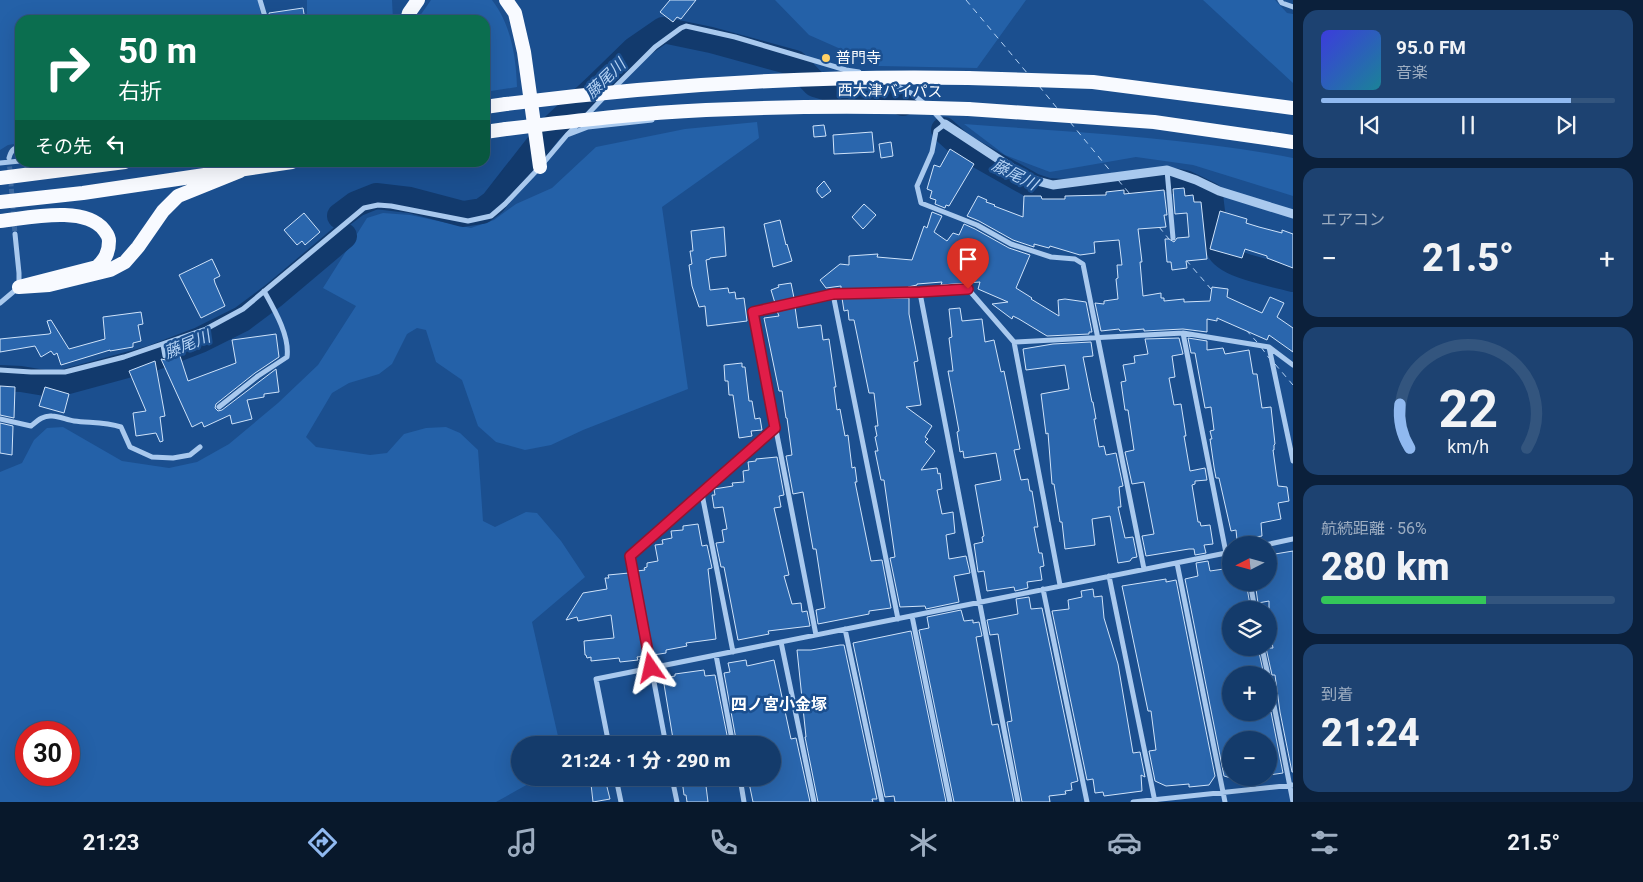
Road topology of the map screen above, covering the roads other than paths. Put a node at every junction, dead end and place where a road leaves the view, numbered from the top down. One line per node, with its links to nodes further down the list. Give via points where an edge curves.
1 (260, 0): 6 (street)
2 (418, 0): 7 (highway)
3 (506, 0): 21 (highway, via 515,13 524,52)
4 (1280, 0): 5 (street)
5 (1293, 7)
6 (264, 15)
7 (409, 15)
8 (490, 103): 9 (highway)
9 (506, 104): 10 (highway, 西大津バイパス); 12 (highway, 西大津バイパス, bridge, via 704,84 836,78 968,78 1093,82)
10 (490, 106)
11 (929, 107): 13 (street); 15 (street, via 898,111 736,111 588,127); 15 (street, via 910,93 872,74 846,70 686,26 655,47)
12 (1293, 108)
13 (945, 124): 24 (street, via 1029,179 1053,185); 38 (street, via 936,131 932,152 917,186 921,202 1011,244 1052,257 1075,259 1083,264)
14 (490, 131): 16 (highway, 西大津バイパス, bridge, via 631,115 838,106 968,109 1154,122)
15 (567, 135): 21 (street)
16 (1293, 142)
17 (15, 148): 18 (street)
18 (9, 158)
19 (15, 162): 20 (street)
20 (0, 163)
21 (539, 164): 33 (street, via 491,216 468,221 391,206 364,208)
22 (76, 167): 26 (highway)
23 (263, 167): 25 (highway)
24 (1167, 170): 28 (street, via 1219,191); 31 (street)
25 (240, 171): 27 (highway); 32 (highway, via 178,196 125,262 110,270 49,285)
26 (0, 178)
27 (0, 202)
28 (1293, 214)
29 (0, 221): 32 (highway, via 73,215 101,226 109,237 105,260 97,267)
30 (15, 234): 32 (street)
31 (1173, 238)
32 (18, 287): 36 (street)
33 (264, 292): 40 (street, via 243,309 206,329); 45 (street, via 278,318 288,349 287,357)
34 (920, 292): 35 (street); 39 (street, via 968,289); 60 (street)
35 (833, 294): 47 (street, via 753,312); 62 (street)
36 (0, 303)
37 (1183, 333): 38 (street); 41 (street); 51 (street)
38 (1097, 336): 39 (street); 56 (street)
39 (1014, 342): 58 (street)
40 (162, 344): 42 (street); 44 (street, via 64,372)
41 (1269, 347): 43 (street); 49 (street)
42 (165, 356)
43 (1293, 365)
44 (0, 370)
45 (219, 407)
46 (0, 419): 48 (street, via 31,426 41,418 51,416 111,424 121,427 130,447 152,456 173,458 190,455)
47 (775, 428): 50 (street); 64 (street)
48 (200, 447)
49 (1293, 461)
50 (702, 494): 66 (street); 68 (street, via 630,556)
51 (1226, 536)
52 (1293, 539): 53 (street)
53 (1278, 542)
54 (1222, 553): 55 (street)
55 (1177, 563): 56 (street); 77 (street)
56 (1144, 569): 57 (street)
57 (1109, 576): 58 (street); 78 (street)
58 (1060, 585): 59 (street)
59 (1043, 589): 60 (street); 86 (street)
60 (978, 602): 61 (street); 85 (street)
61 (912, 616): 62 (street); 84 (street)
62 (898, 619): 63 (street)
63 (845, 629): 64 (street); 83 (street)
64 (816, 635): 65 (street)
65 (781, 642): 66 (street); 82 (street)
66 (733, 652): 67 (street)
67 (716, 655): 68 (street); 72 (street)
68 (651, 668): 70 (street, via 596,679); 71 (street)
69 (1277, 718): 73 (street)
70 (607, 736)
71 (664, 736)
72 (731, 736)
73 (1291, 785): 77 (street); 89 (street)
74 (617, 786): 79 (street)
75 (674, 786): 80 (street)
76 (741, 786): 81 (street)
77 (1223, 793): 78 (street); 88 (street)
78 (1155, 801): 87 (street)
79 (620, 802)
80 (677, 802)
81 (744, 802)
82 (814, 802)
83 (882, 802)
84 (950, 802)
85 (1018, 802)
86 (1087, 802)
87 (1133, 802)
88 (1224, 802)
89 (1292, 802)

